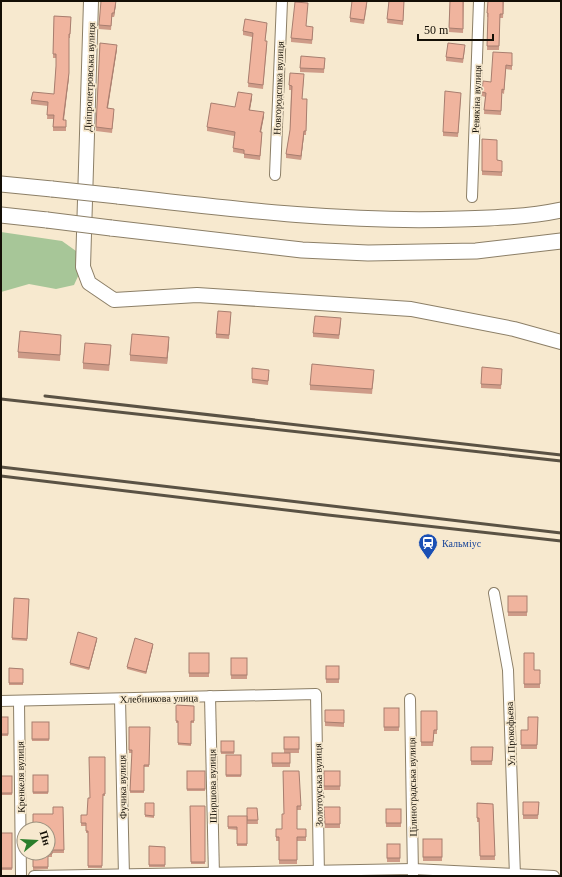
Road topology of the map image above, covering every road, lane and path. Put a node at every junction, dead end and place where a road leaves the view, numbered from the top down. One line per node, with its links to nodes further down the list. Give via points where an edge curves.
1 (91, 1): 10 (street, Дніпропетровська вулиця, via 83,267 89,283 114,300 197,295 410,309 514,328)
2 (282, 1): 4 (street, Новгородсmка вулиця)
3 (479, 1): 6 (street, Ревякiна вулиця)
4 (275, 175)
5 (1, 184): 7 (main road, bridge, via 368,220 520,216)
6 (472, 197)
7 (561, 210)
8 (1, 215): 9 (main road, bridge, via 302,250 368,253 476,251)
9 (561, 241)
10 (561, 342)
11 (494, 593): 22 (street, Ул Прокофьева, via 508,670)
12 (316, 694): 13 (street, Хлебникова улица); 20 (street, Золотоуська вулиця)
13 (210, 696): 14 (street, Хлебникова улица); 19 (street, Ширшова вулиця)
14 (120, 699): 17 (street, Хлебникова улица); 21 (street, Фучика вулиця)
15 (410, 699): 18 (street, Цілиноградська вулиця)
16 (1, 702): 17 (street, Хлебникова улица)
17 (19, 702): 23 (street, Кренкеля вулиця)
18 (413, 873): 20 (street); 22 (street)
19 (214, 874): 20 (street); 21 (street)
20 (319, 874)
21 (124, 875): 24 (street)
22 (514, 875): 25 (street)
23 (21, 876)
24 (34, 876)
25 (554, 876)

